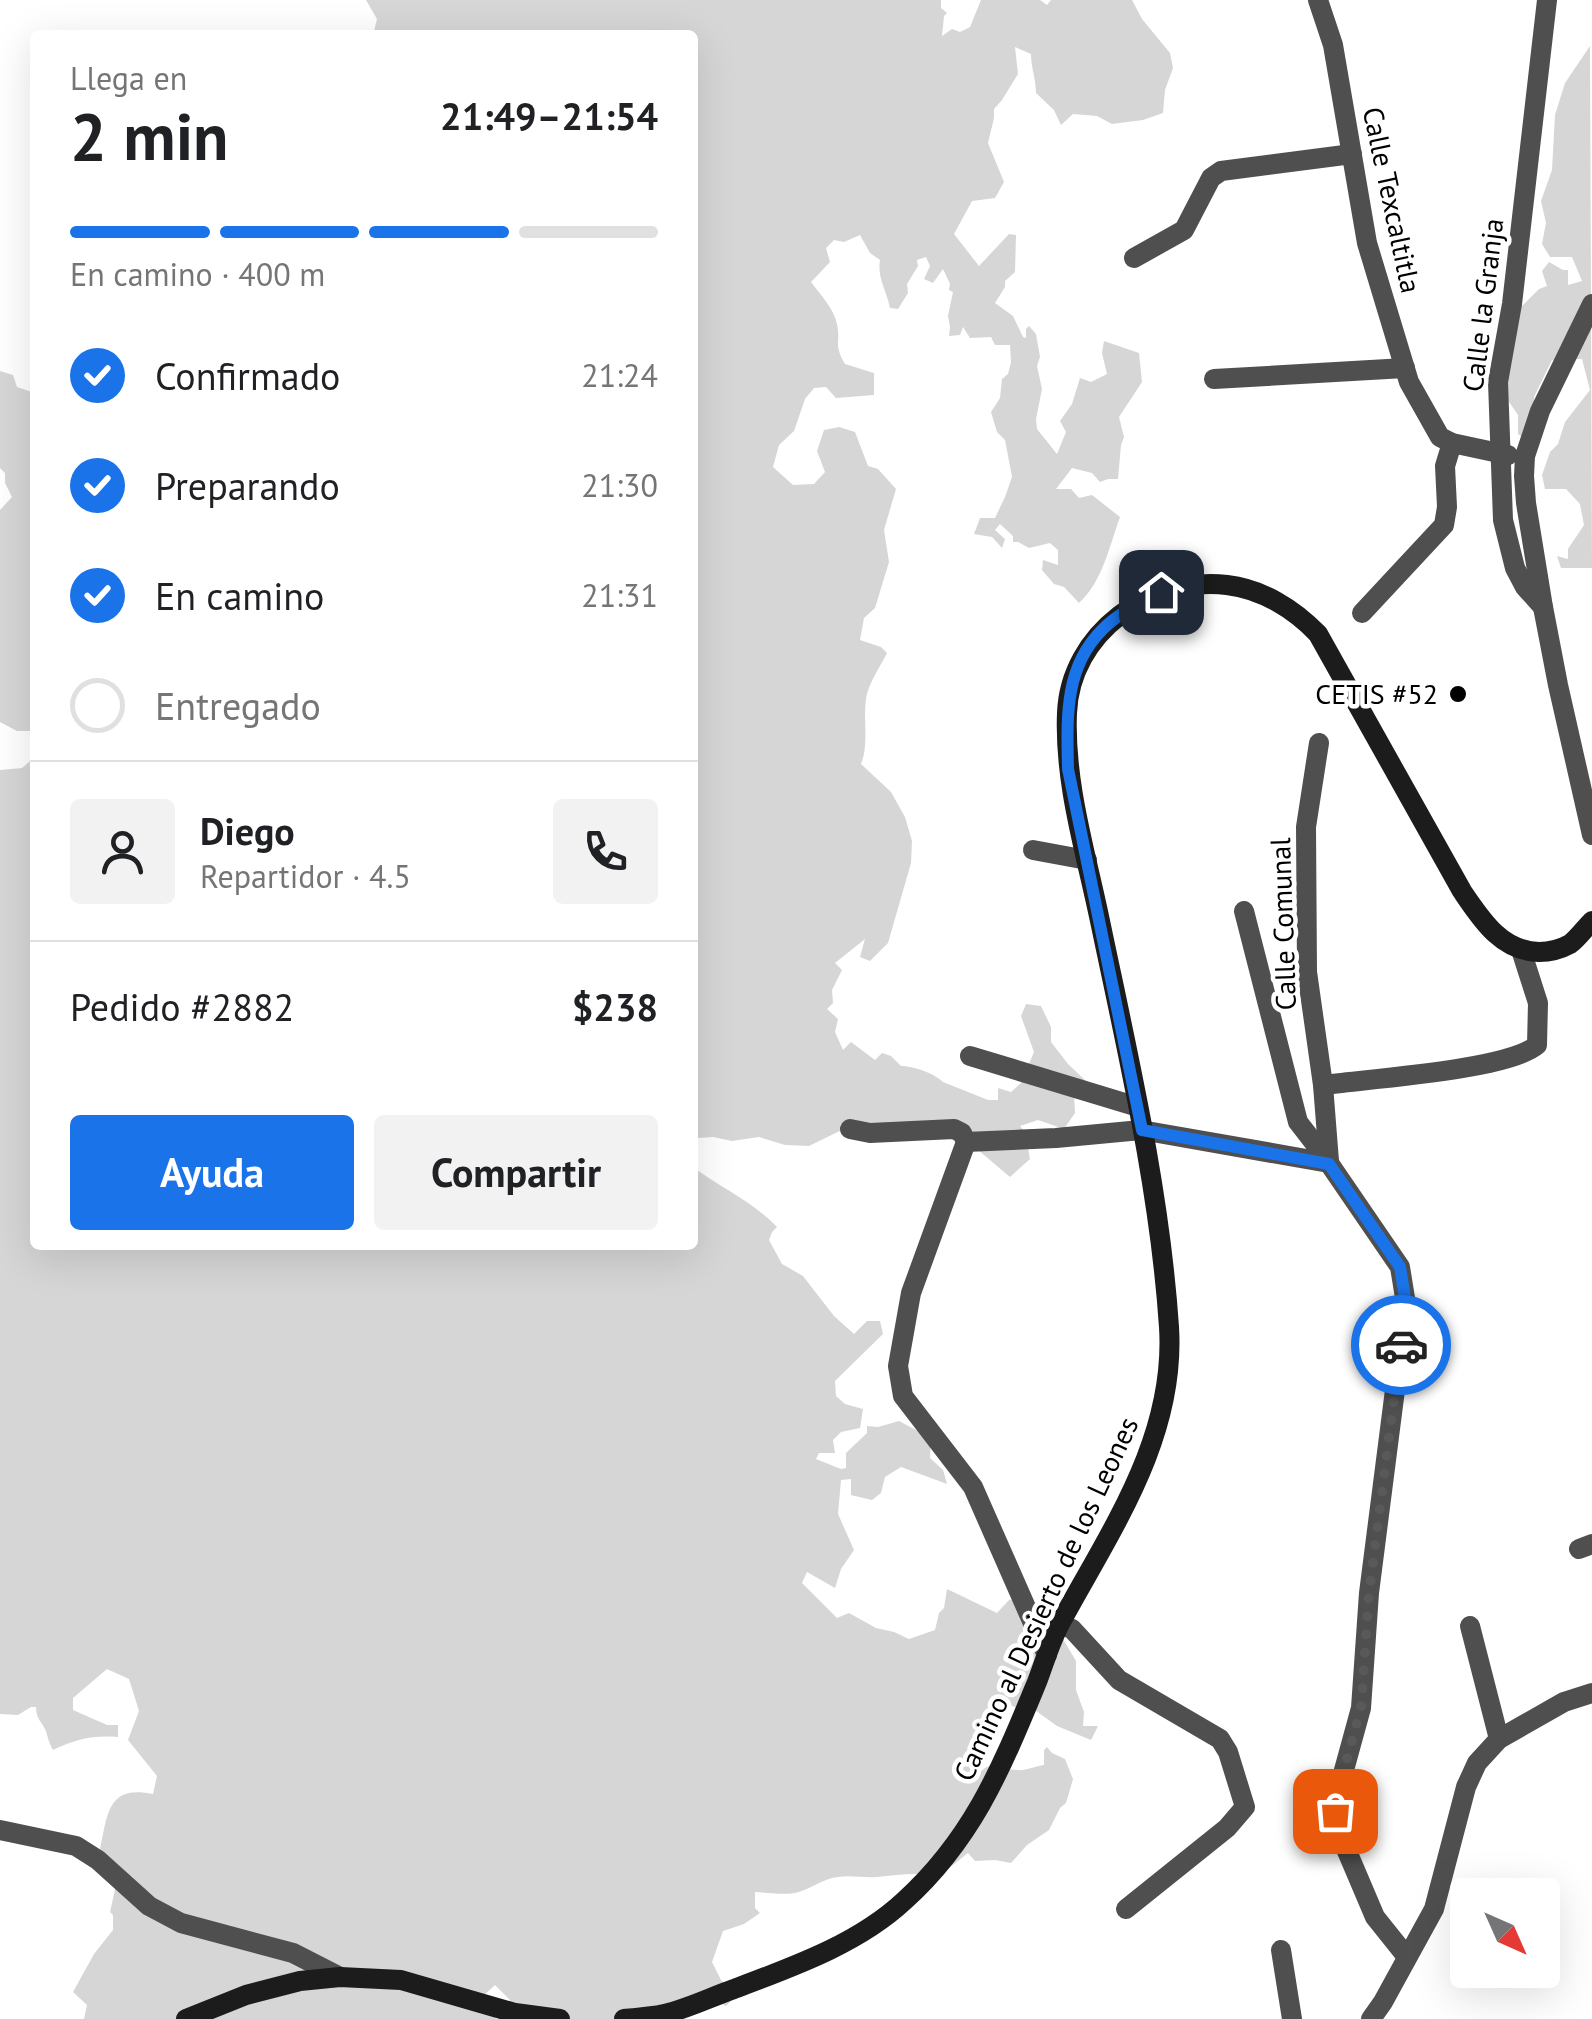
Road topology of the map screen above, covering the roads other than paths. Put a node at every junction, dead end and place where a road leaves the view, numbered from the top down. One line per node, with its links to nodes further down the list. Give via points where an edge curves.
1 (1318, 0): 3 (street, Calle Texcaltitla)
2 (1547, 0): 9 (street, Calle la Granja, via 1498,382)
3 (1352, 154): 4 (street, via 1221,171 1184,230); 6 (street, Calle Texcaltitla, via 1368,243)
4 (1134, 258)
5 (1592, 304): 10 (street)
6 (1405, 368): 7 (street); 8 (street, Calle Texcaltitla, via 1440,436)
7 (1214, 378)
8 (1452, 443): 9 (street); 12 (street, via 1444,525)
9 (1500, 455): 10 (street); 11 (street, Calle la Granja, via 1503,520 1515,568)
10 (1525, 456): 11 (street)
11 (1543, 607): 14 (street)
12 (1362, 613)
13 (1318, 743): 21 (street, Calle Comunal, via 1306,827 1307,972)
14 (1592, 835)
15 (1034, 850): 16 (street)
16 (1087, 860): 19 (main road, Camino al Desierto de los Leones, via 1068,769 1066,710 1082,656 1103,629 1161,592 1232,585 1270,598 1318,634 1462,891 1486,926); 22 (main road, Camino al Desierto de los Leones)
17 (1244, 911): 26 (street, via 1298,1122)
18 (1592, 921): 19 (main road, via 1559,948)
19 (1521, 950): 21 (street, via 1538,1004 1537,1045 1528,1053 1480,1066)
20 (970, 1056): 22 (street)
21 (1324, 1085): 26 (street, Calle Comunal)
22 (1138, 1108): 23 (main road, Camino al Desierto de los Leones)
23 (1142, 1130): 25 (street); 26 (street); 27 (main road, Camino al Desierto de los Leones, via 1170,1332 1166,1398 1134,1487)
24 (860, 1131): 25 (street, via 954,1129)
25 (964, 1137): 29 (street, via 911,1293 900,1381 903,1396 973,1488)
26 (1329, 1164): 35 (street, via 1400,1267 1406,1304 1361,1708 1335,1811 1375,1918)
27 (1060, 1624): 29 (main road, Camino al Desierto de los Leones); 33 (street, via 1119,1680 1220,1739 1245,1808)
28 (1470, 1626): 31 (street)
29 (1047, 1655): 40 (main road, Camino al Desierto de los Leones, via 983,1800 900,1905 793,1966 668,2014)
30 (1592, 1693): 31 (street)
31 (1499, 1739): 35 (street, via 1466,1786 1434,1909)
32 (0, 1830): 36 (street, via 76,1846 149,1906 182,1924 293,1953)
33 (1126, 1910)
34 (1280, 1950): 41 (street)
35 (1407, 1957): 37 (street)
36 (340, 1977): 38 (main road, via 246,1995); 39 (main road, via 401,1980)
37 (1379, 2013)
38 (186, 2019)
39 (560, 2019)
40 (624, 2019)
41 (1292, 2019)

